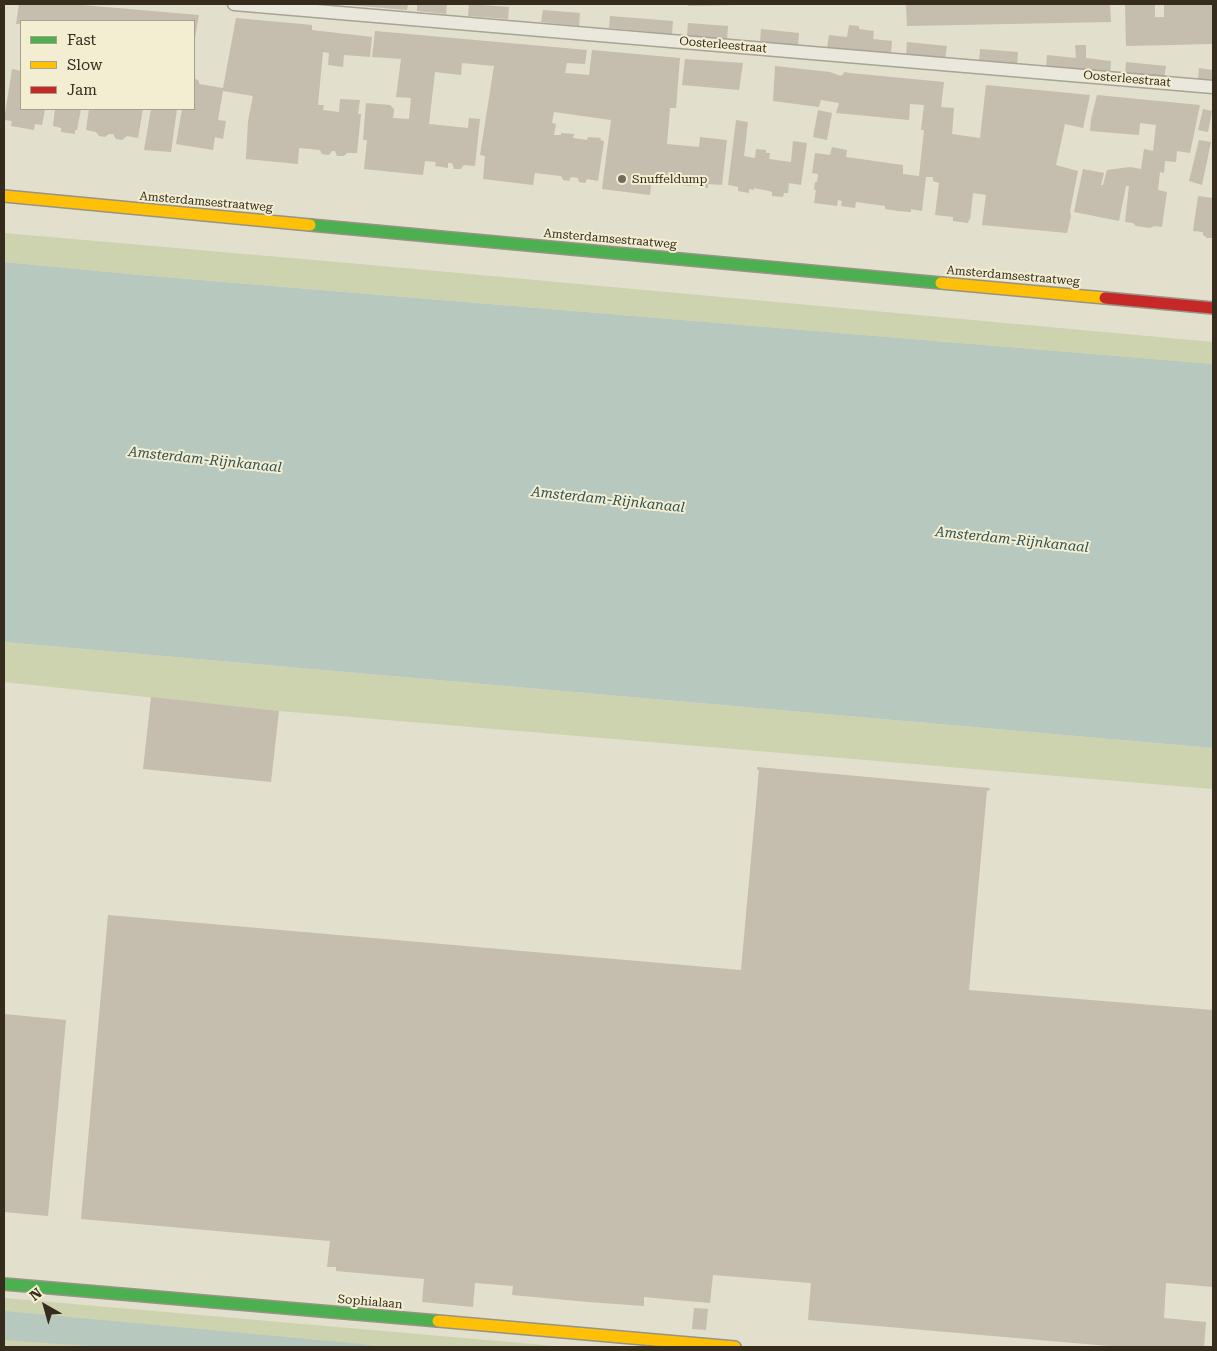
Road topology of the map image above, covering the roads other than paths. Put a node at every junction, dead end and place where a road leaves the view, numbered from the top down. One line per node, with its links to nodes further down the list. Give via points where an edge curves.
1 (234, 4): 2 (lane, Oosterleestraat)
2 (1213, 86)
3 (4, 196): 4 (main road, Amsterdamsestraatweg)
4 (1213, 308)
5 (4, 1284): 6 (main road, Sophialaan)
6 (735, 1347)

